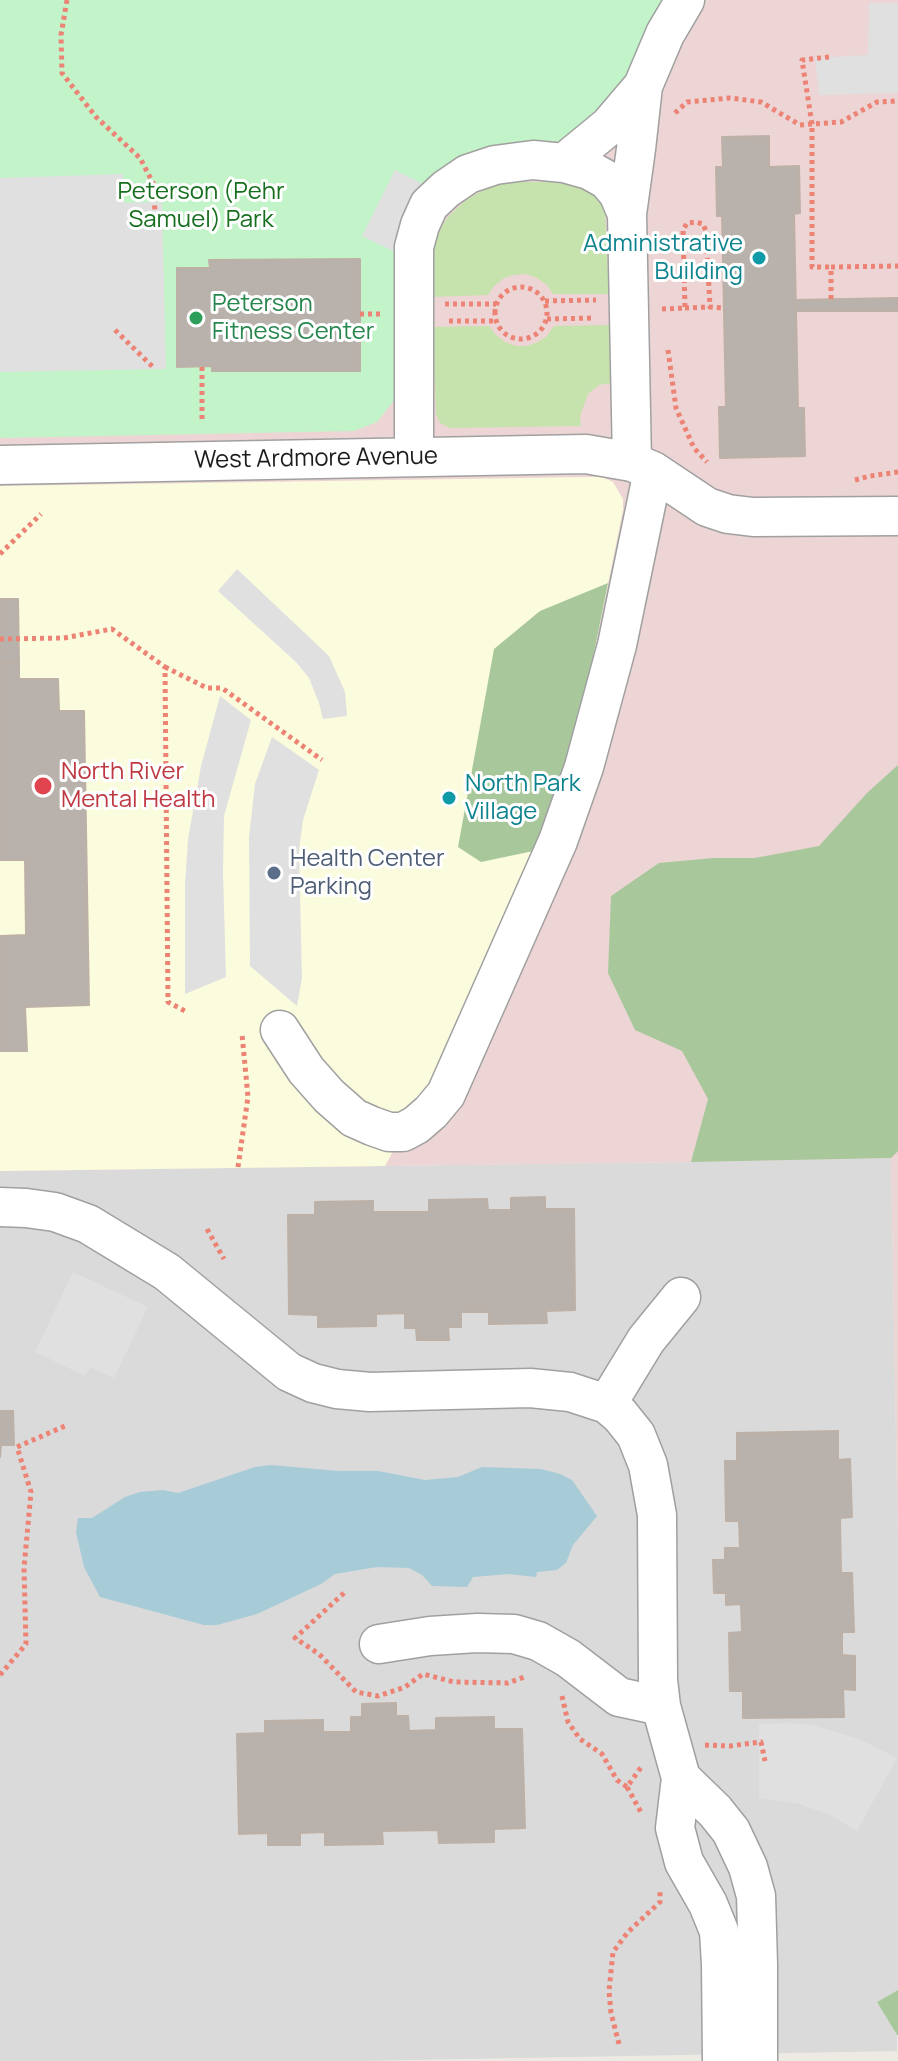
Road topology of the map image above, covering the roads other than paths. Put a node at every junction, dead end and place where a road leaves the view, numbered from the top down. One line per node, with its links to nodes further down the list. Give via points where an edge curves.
1 (685, 0): 2 (lane)
2 (643, 86): 3 (lane, via 609,126); 4 (lane)
3 (564, 163): 4 (lane, via 607,180); 5 (lane, via 495,165 468,174 429,205 414,247)
4 (627, 214): 7 (lane)
5 (414, 457): 6 (lane, West Ardmore Avenue); 7 (lane, West Ardmore Avenue, via 586,454)
6 (0, 465)
7 (642, 467): 8 (lane, via 728,514); 9 (lane, via 617,645 584,767 558,841 446,1094 403,1132 372,1126 329,1096)
8 (898, 516)
9 (280, 1030)
10 (0, 1207): 12 (lane, via 55,1212 88,1224 167,1272 289,1372 313,1383 370,1392 530,1388 570,1392)
11 (681, 1297): 12 (lane, via 646,1340)
12 (607, 1404): 14 (lane, via 636,1435 657,1515)
13 (379, 1644): 14 (lane, via 446,1635 514,1634 568,1658 619,1697)
14 (661, 1706): 15 (lane)
15 (676, 1762): 16 (lane, via 675,1828 684,1862); 16 (lane, via 731,1831 748,1867 756,1896)
16 (740, 1964): 17 (lane); 18 (lane)
17 (722, 2061)
18 (758, 2061)

